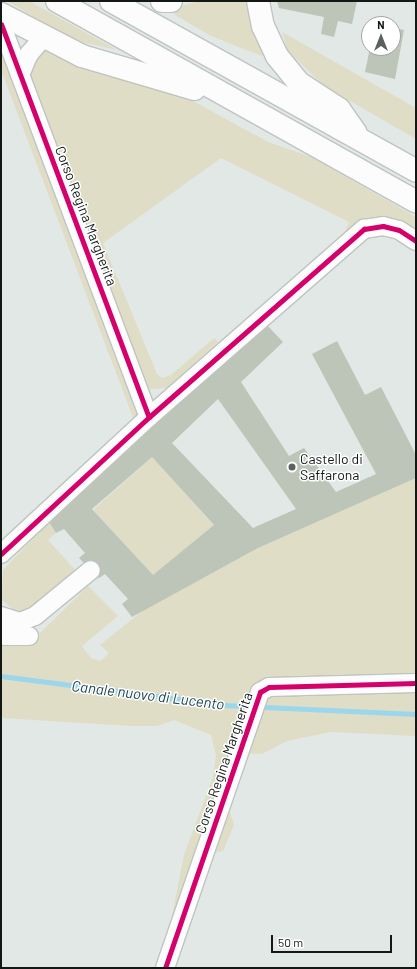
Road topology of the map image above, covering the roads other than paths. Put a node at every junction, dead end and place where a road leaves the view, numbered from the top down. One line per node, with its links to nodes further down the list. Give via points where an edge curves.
1 (57, 1): 10 (main road)
2 (111, 1): 11 (main road)
3 (162, 1): 4 (main road)
4 (171, 1)
5 (258, 1): 11 (main road, via 263,26 277,56 299,83 339,109)
6 (1, 14): 8 (main road)
7 (1, 24): 9 (street, Corso Regina Margherita)
8 (43, 38): 9 (street, via 29,54); 10 (main road, via 82,56 148,74)
9 (20, 75): 15 (street, Corso Regina Margherita)
10 (249, 108): 13 (main road)
11 (361, 138): 12 (main road)
12 (416, 171)
13 (416, 202)
14 (416, 242): 15 (street, via 399,230 383,226 364,229)
15 (149, 417): 16 (street)
16 (1, 554)
17 (91, 570): 18 (street, via 35,616 20,622)
18 (1, 616)
19 (1, 633): 20 (street, via 5,636)
20 (29, 636)
21 (416, 683): 22 (street, Corso Regina Margherita, via 269,687 260,692)
22 (165, 968)

